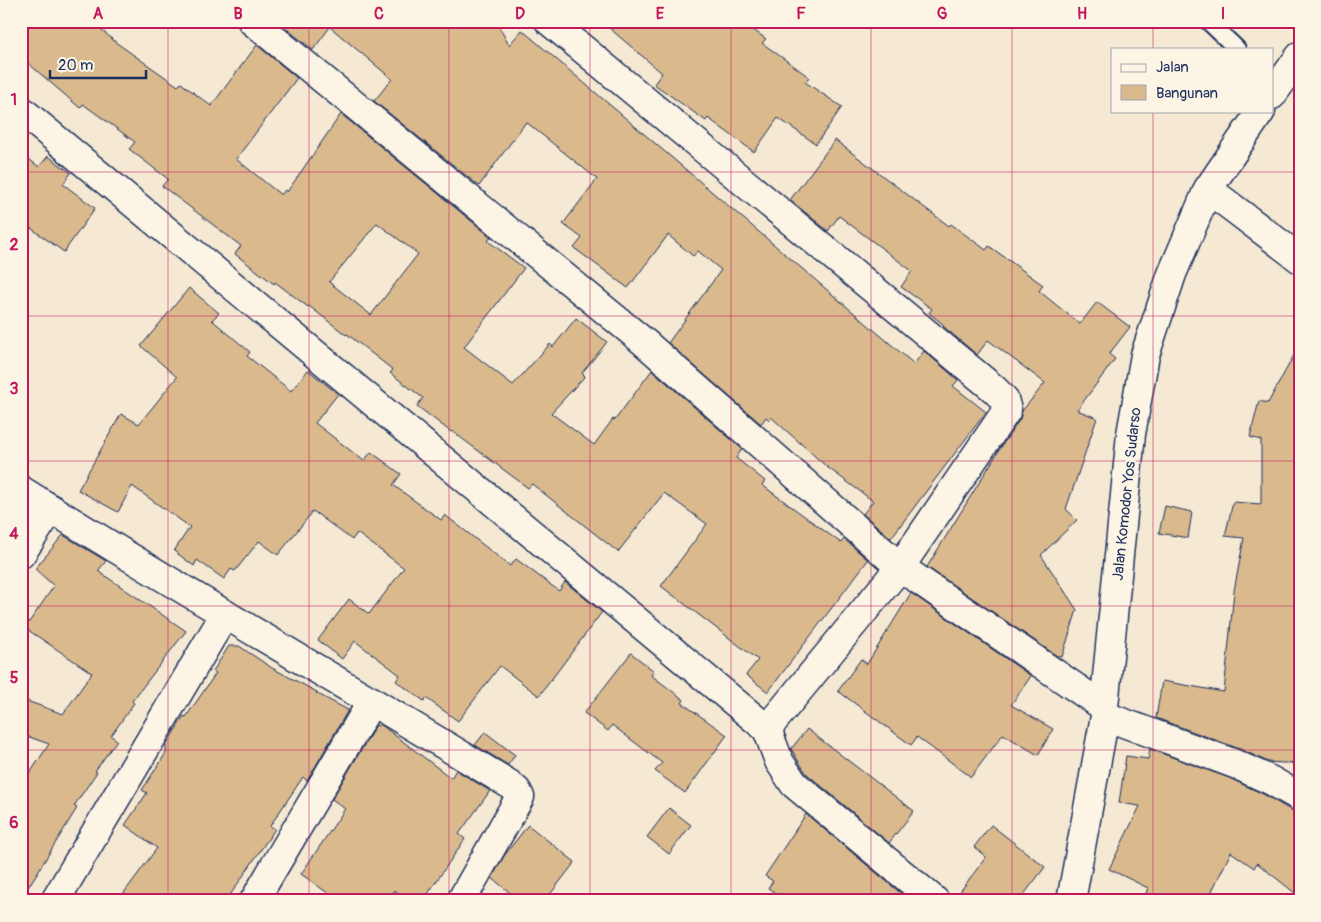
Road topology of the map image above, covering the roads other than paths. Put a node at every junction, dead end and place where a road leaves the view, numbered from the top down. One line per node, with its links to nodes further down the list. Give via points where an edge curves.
1 (252, 21): 14 (street, via 644,342)
2 (549, 21): 14 (street, via 1004,399 1007,410)
3 (1208, 21): 4 (lane)
4 (1235, 48)
5 (1300, 56): 6 (street)
6 (1274, 89)
7 (21, 110): 18 (street)
8 (1260, 112): 9 (street, Jalan Komodor Yos Sudarso)
9 (1208, 189): 10 (street); 17 (street, Jalan Komodor Yos Sudarso, via 1172,274 1145,355 1131,434)
10 (1300, 259)
11 (21, 490): 12 (street)
12 (51, 509): 13 (street); 15 (street)
13 (21, 554)
14 (900, 566): 17 (street); 18 (street)
15 (225, 614): 16 (street); 21 (street)
16 (372, 701): 20 (street, via 509,784 520,797); 22 (street)
17 (1105, 711): 19 (street, via 1235,764); 24 (street, Jalan Komodor Yos Sudarso)
18 (767, 730): 23 (street, via 779,761 794,784)
19 (1300, 797)
20 (462, 900)
21 (55, 901)
22 (254, 901)
23 (935, 901)
24 (1071, 901)

